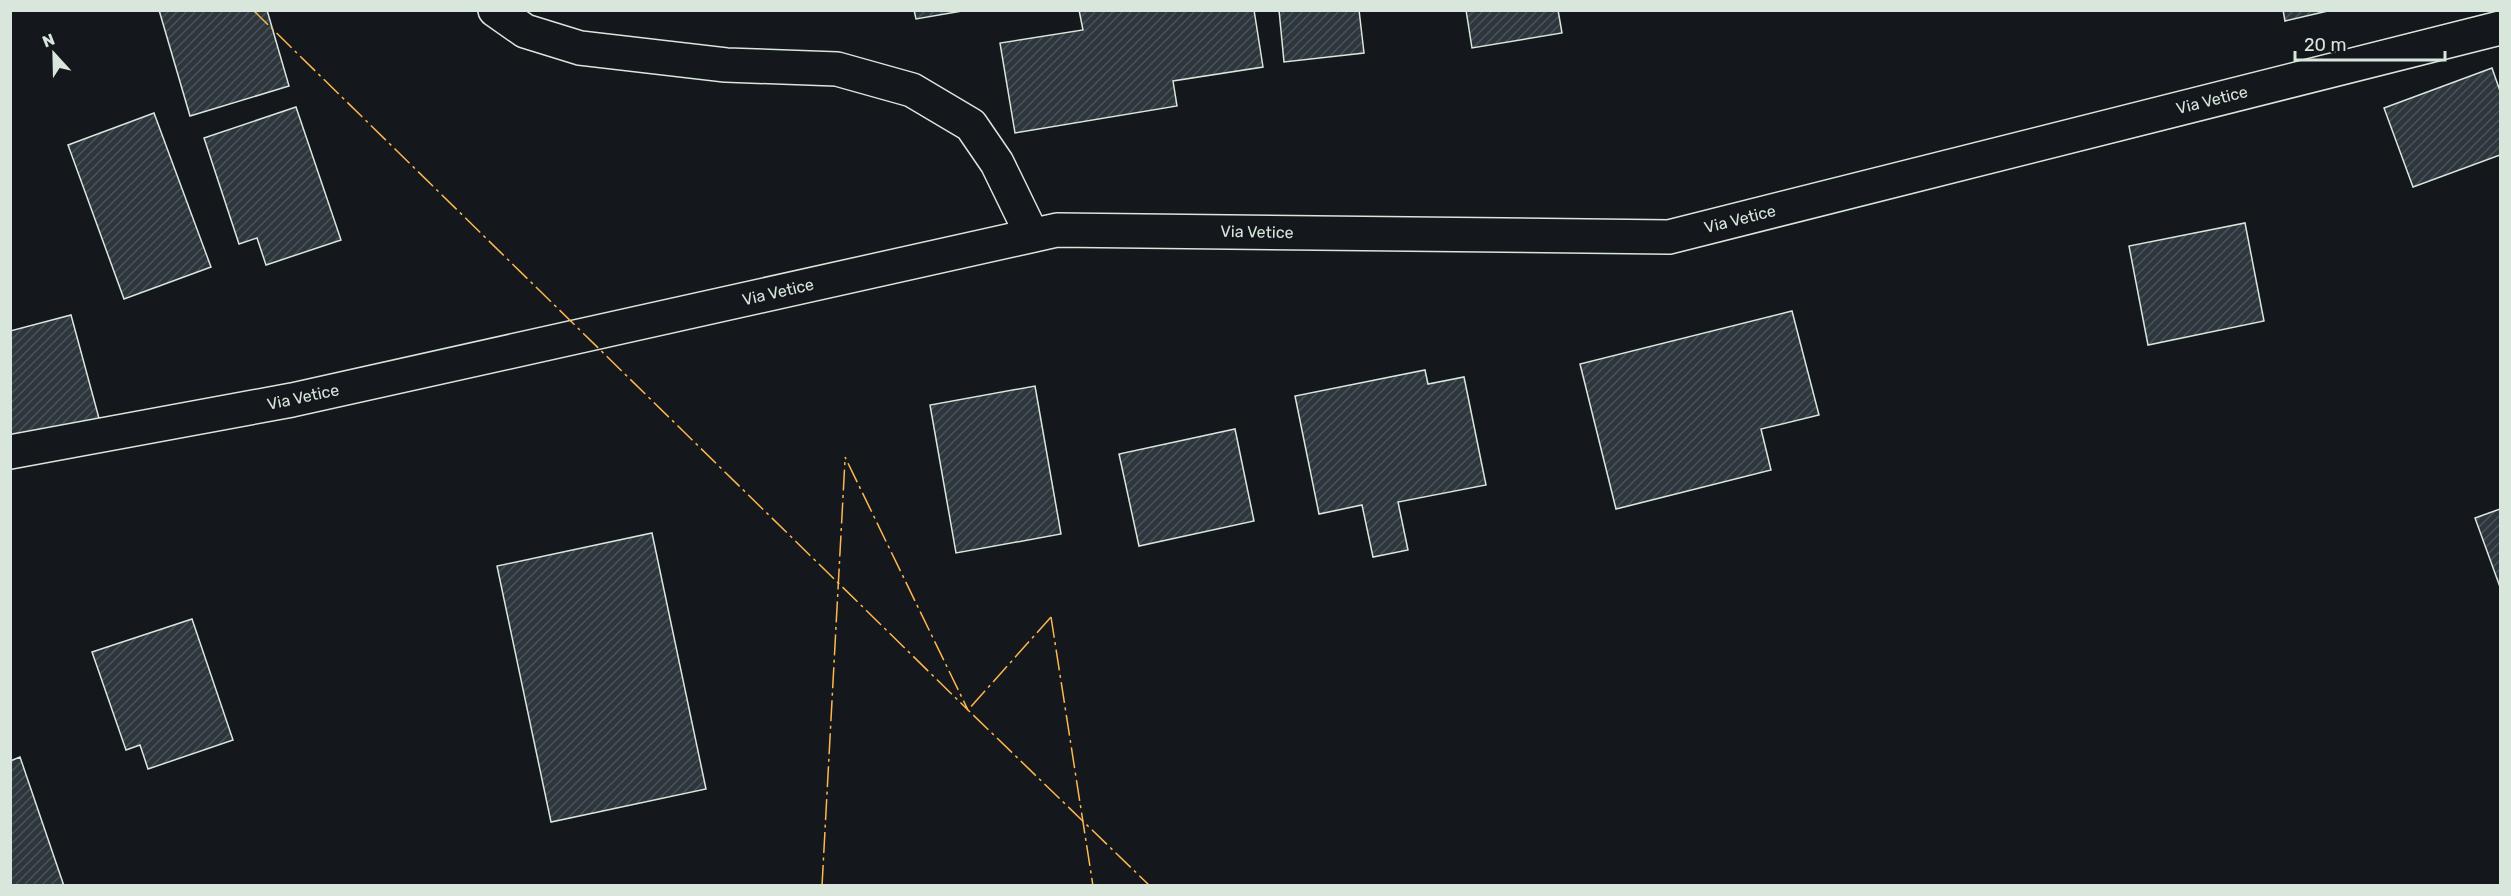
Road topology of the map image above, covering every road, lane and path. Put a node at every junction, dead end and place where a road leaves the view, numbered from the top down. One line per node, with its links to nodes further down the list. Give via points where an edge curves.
1 (495, 10): 3 (street, via 525,31 580,48 726,65 837,69 912,90 971,125 997,163)
2 (2500, 28): 3 (street, Via Vetice, via 1669,237 1058,230)
3 (1032, 235): 4 (street, Via Vetice, via 292,400)
4 (10, 452)

